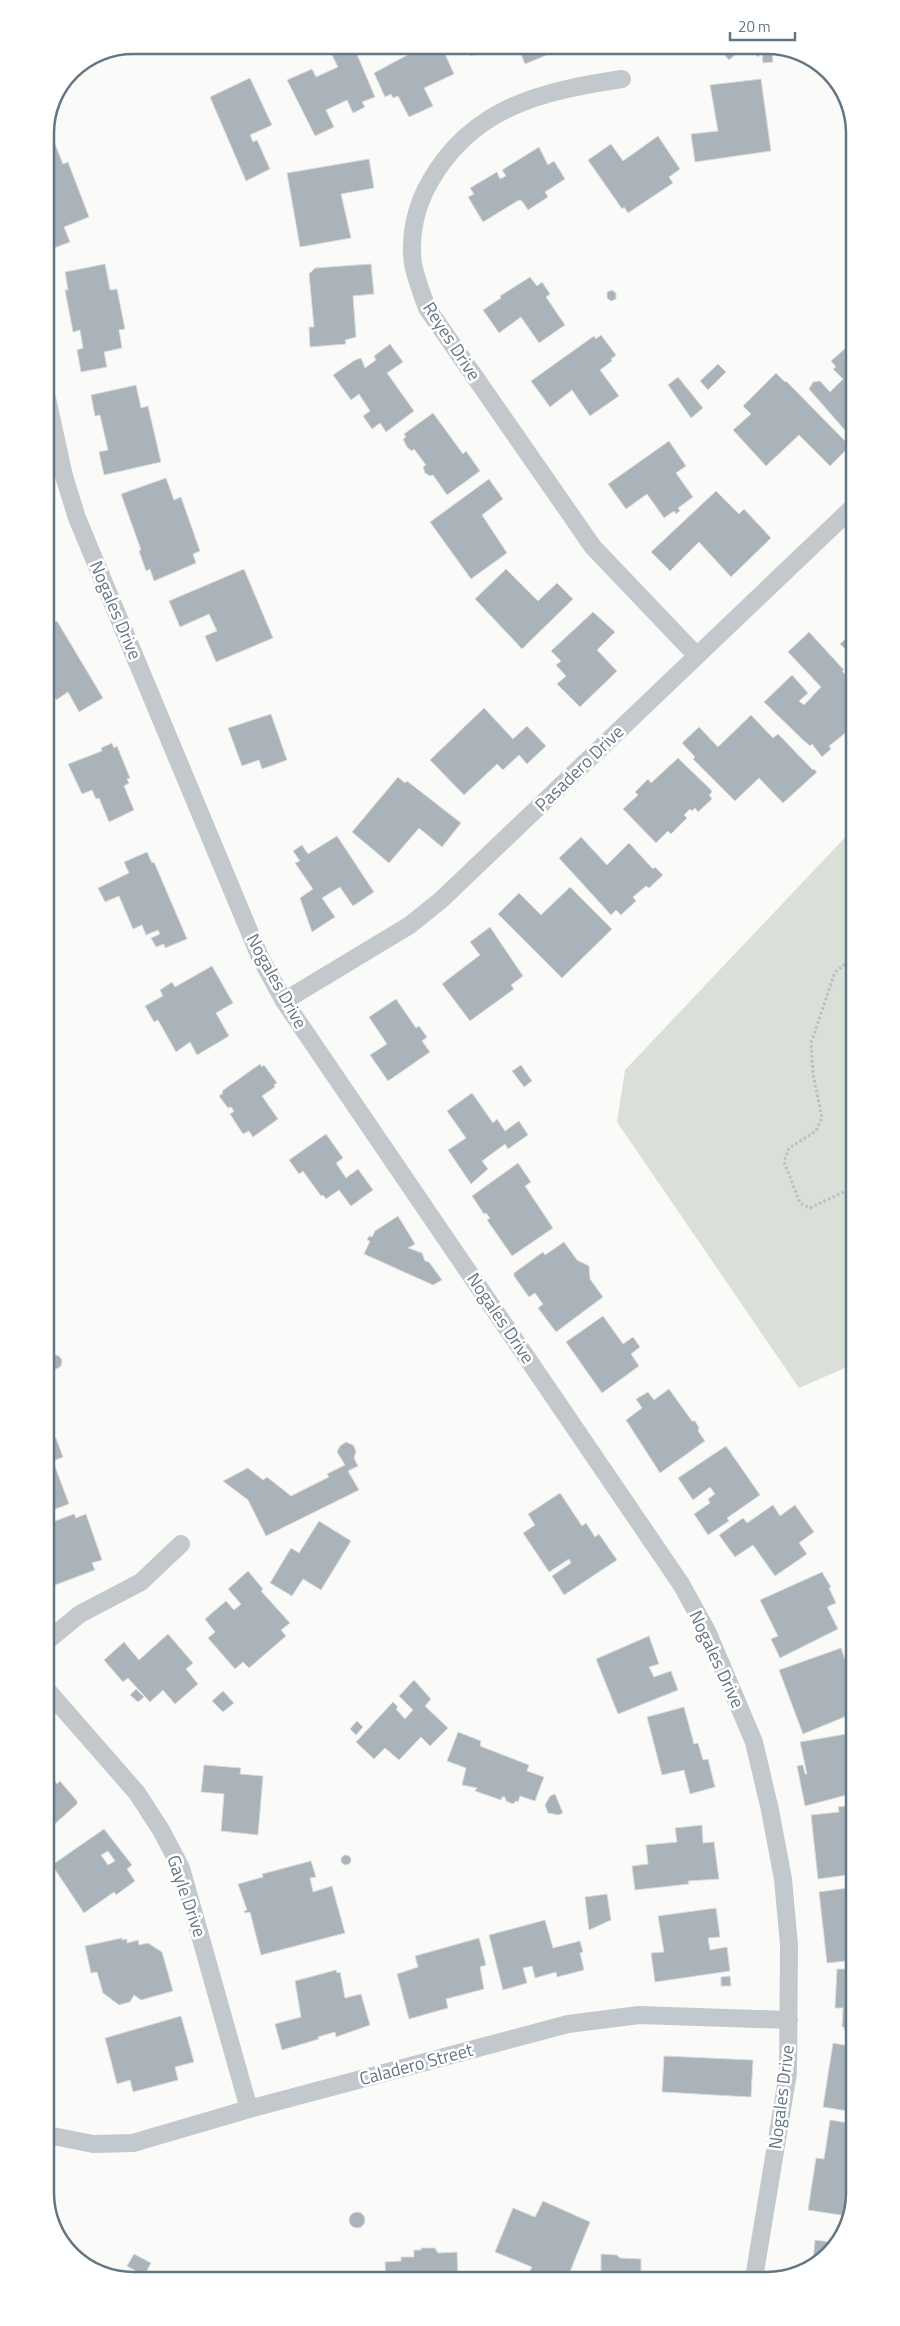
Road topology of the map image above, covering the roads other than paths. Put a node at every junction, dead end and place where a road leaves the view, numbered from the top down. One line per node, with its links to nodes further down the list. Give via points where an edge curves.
1 (622, 79): 4 (street, Reyes Drive, via 565,88 531,99 489,118 464,137 442,160 416,212 412,236 414,264 427,308 593,547)
2 (54, 430): 5 (street, Nogales Drive, via 77,518 260,957)
3 (846, 513): 4 (street, Pasadero Drive)
4 (697, 656): 5 (street, Pasadero Drive, via 441,900 410,925)
5 (284, 1001): 9 (street, Nogales Drive, via 658,1548 707,1631 754,1742 770,1810 783,1879 789,1945)
6 (180, 1544): 7 (street, via 140,1582 80,1614)
7 (54, 1635)
8 (54, 1698): 10 (street, Gayle Drive, via 137,1793 181,1868)
9 (789, 2020): 10 (street, Caladero Street, via 639,2015 568,2024); 12 (street, Nogales Drive, via 788,2074)
10 (249, 2109): 11 (street, Caladero Street, via 132,2143 93,2144)
11 (54, 2136)
12 (755, 2272)

